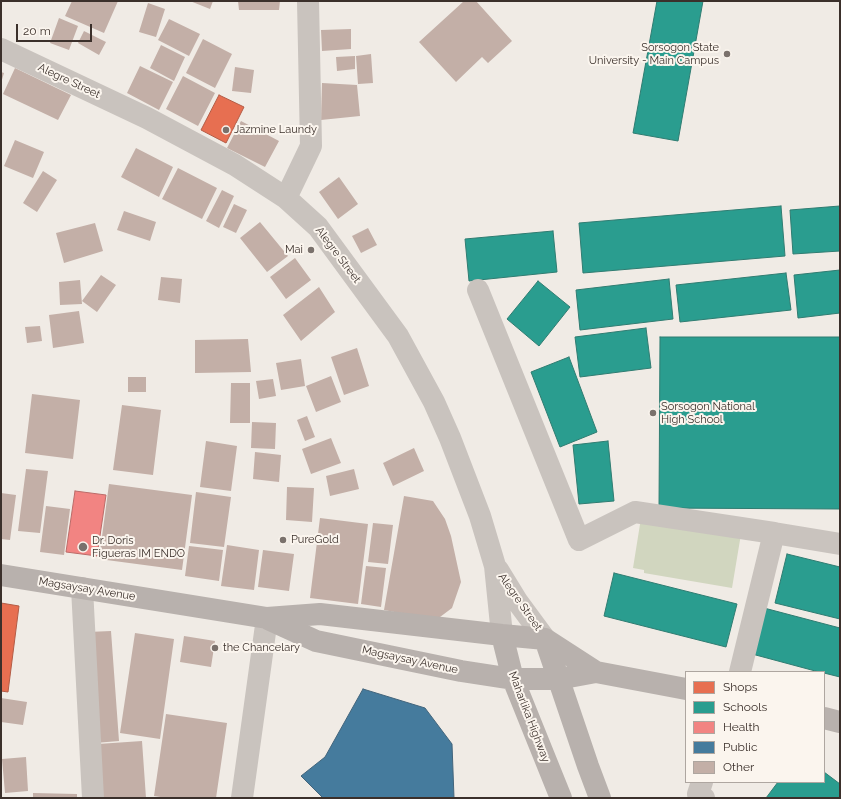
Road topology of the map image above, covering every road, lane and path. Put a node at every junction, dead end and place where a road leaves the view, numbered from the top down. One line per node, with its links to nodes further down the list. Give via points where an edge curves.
1 (308, 1): 3 (street, via 311,146)
2 (1, 49): 3 (street, Alegre Street, via 147,118 235,165)
3 (286, 198): 7 (street, Alegre Street, via 318,227 398,336 434,402 450,438 480,516)
4 (478, 290): 5 (street, via 579,540 635,512)
5 (774, 533): 6 (street); 13 (street)
6 (840, 544)
7 (495, 566): 11 (street, Alegre Street); 12 (street, Alegre Street, via 517,601)
8 (1, 575): 9 (main road, Magsaysay Avenue)
9 (82, 588): 10 (main road, Magsaysay Avenue); 21 (street)
10 (267, 618): 11 (main road, Magsaysay Avenue, via 320,614); 15 (main road, Magsaysay Avenue, via 316,641); 22 (street)
11 (502, 635): 12 (main road, Magsaysay Avenue); 15 (main road, Maharlika Highway)
12 (546, 639): 14 (main road); 16 (main road)
13 (740, 671)
14 (596, 672): 16 (main road, Magsaysay Avenue); 17 (main road)
15 (513, 679): 16 (main road, Magsaysay Avenue); 23 (main road, Maharlika Highway)
16 (558, 679): 24 (main road)
17 (685, 689)
18 (825, 718): 19 (main road)
19 (840, 722)
20 (702, 783): 25 (street, via 698,794)
21 (93, 798)
22 (242, 798)
23 (561, 798)
24 (600, 798)
25 (704, 798)

